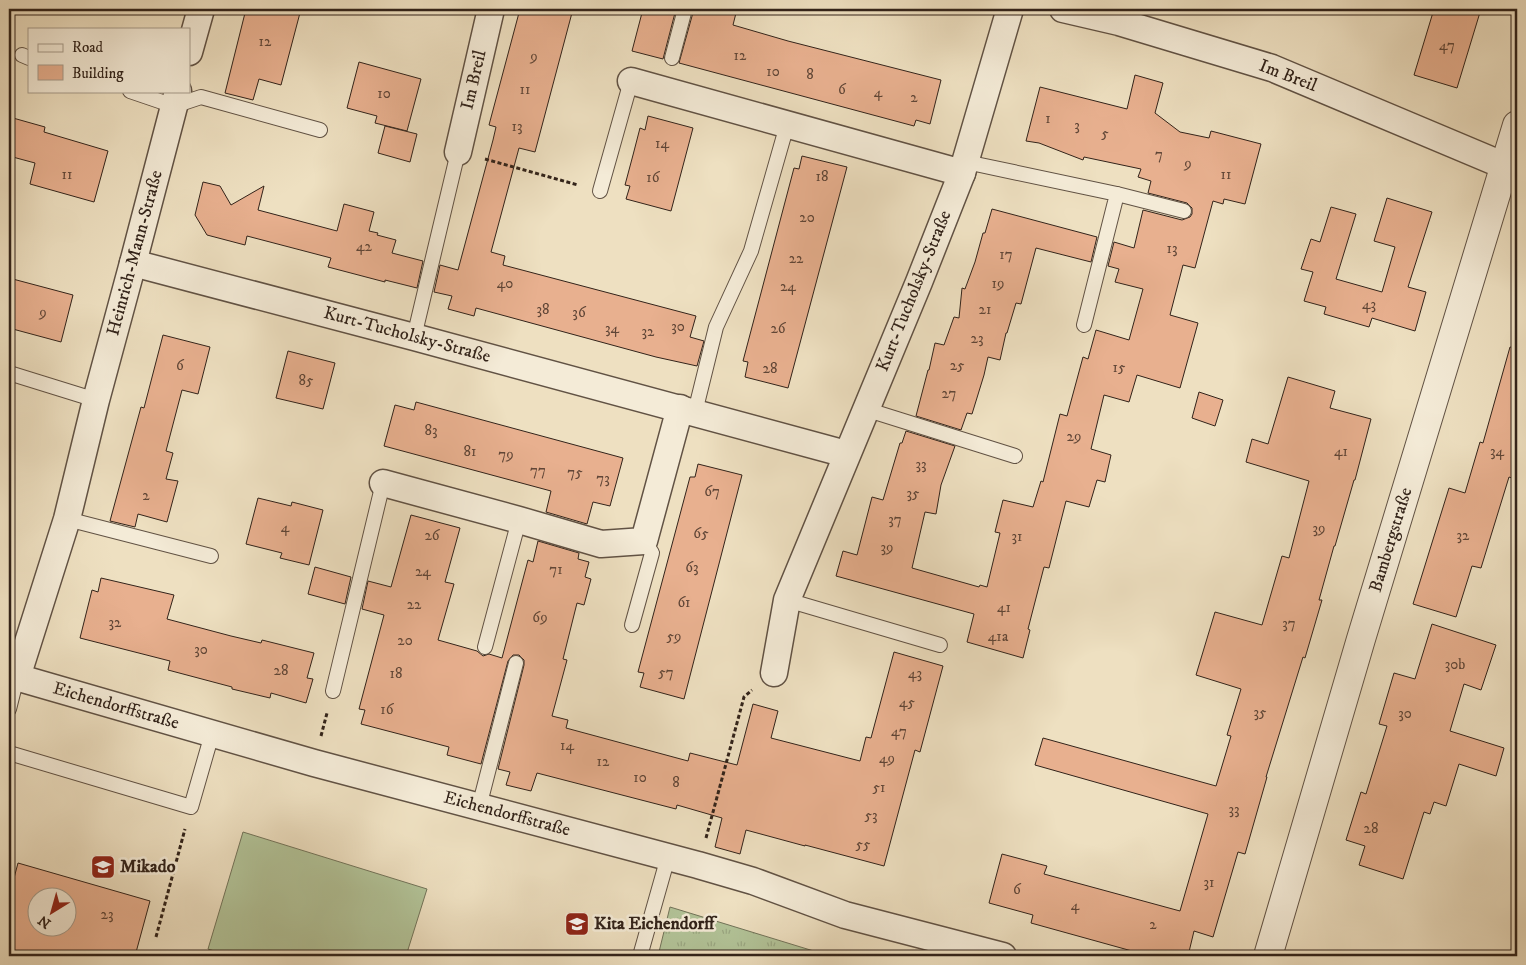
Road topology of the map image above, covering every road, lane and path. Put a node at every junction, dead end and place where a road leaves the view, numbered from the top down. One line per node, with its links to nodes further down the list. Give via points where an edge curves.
1 (201, 9): 6 (street)
2 (491, 9): 14 (street, Im Breil)
3 (685, 9): 7 (lane)
4 (1010, 9): 16 (street, Kurt-Tucholsky-Straße)
5 (1063, 9): 15 (street, Im Breil, via 1119,22 1272,68)
6 (190, 48)
7 (672, 58)
8 (631, 81): 11 (street); 17 (lane)
9 (137, 92): 10 (lane)
10 (176, 98): 13 (lane, via 201,97); 20 (street, Heinrich-Mann-Straße)
11 (787, 125): 16 (street); 26 (lane, via 750,251 716,327)
12 (1517, 125): 15 (street, Bambergstraße)
13 (320, 130)
14 (458, 152): 17 (path); 22 (lane)
15 (1505, 166): 52 (street, Bambergstraße)
16 (964, 167): 18 (lane); 25 (street, Kurt-Tucholsky-Straße)
17 (600, 191)
18 (1117, 194): 19 (lane); 21 (lane)
19 (1184, 211)
20 (134, 263): 22 (street, Kurt-Tucholsky-Straße); 24 (street, Heinrich-Mann-Straße)
21 (1084, 325)
22 (414, 336): 26 (street, Kurt-Tucholsky-Straße)
23 (9, 373): 24 (lane)
24 (96, 400): 30 (street, Heinrich-Mann-Straße)
25 (865, 409): 27 (street, Kurt-Tucholsky-Straße); 28 (lane)
26 (687, 410): 27 (street, Kurt-Tucholsky-Straße); 32 (street)
27 (846, 454): 34 (street, Kurt-Tucholsky-Straße)
28 (1015, 456)
29 (383, 483): 31 (street); 41 (lane)
30 (67, 519): 33 (lane); 40 (street, Heinrich-Mann-Straße)
31 (519, 520): 32 (street, via 602,544); 37 (lane)
32 (644, 541): 35 (lane, via 652,553)
33 (211, 556)
34 (787, 600): 36 (lane); 39 (street, Kurt-Tucholsky-Straße)
35 (632, 625)
36 (940, 645)
37 (485, 647)
38 (516, 663): 45 (lane)
39 (774, 673): 48 (path, via 744,697)
40 (13, 676): 42 (lane); 43 (street, Eichendorffstraße)
41 (333, 691)
42 (9, 709)
43 (212, 734): 45 (street, Eichendorffstraße); 46 (lane)
44 (9, 753): 46 (lane)
45 (479, 806): 47 (street, Eichendorffstraße)
46 (192, 807): 49 (path)
47 (668, 857): 48 (street, Eichendorffstraße); 50 (lane)
48 (698, 865): 51 (street, Eichendorffstraße, via 845,915)
49 (156, 937)
50 (640, 956)
51 (1003, 956)
52 (1268, 956)

